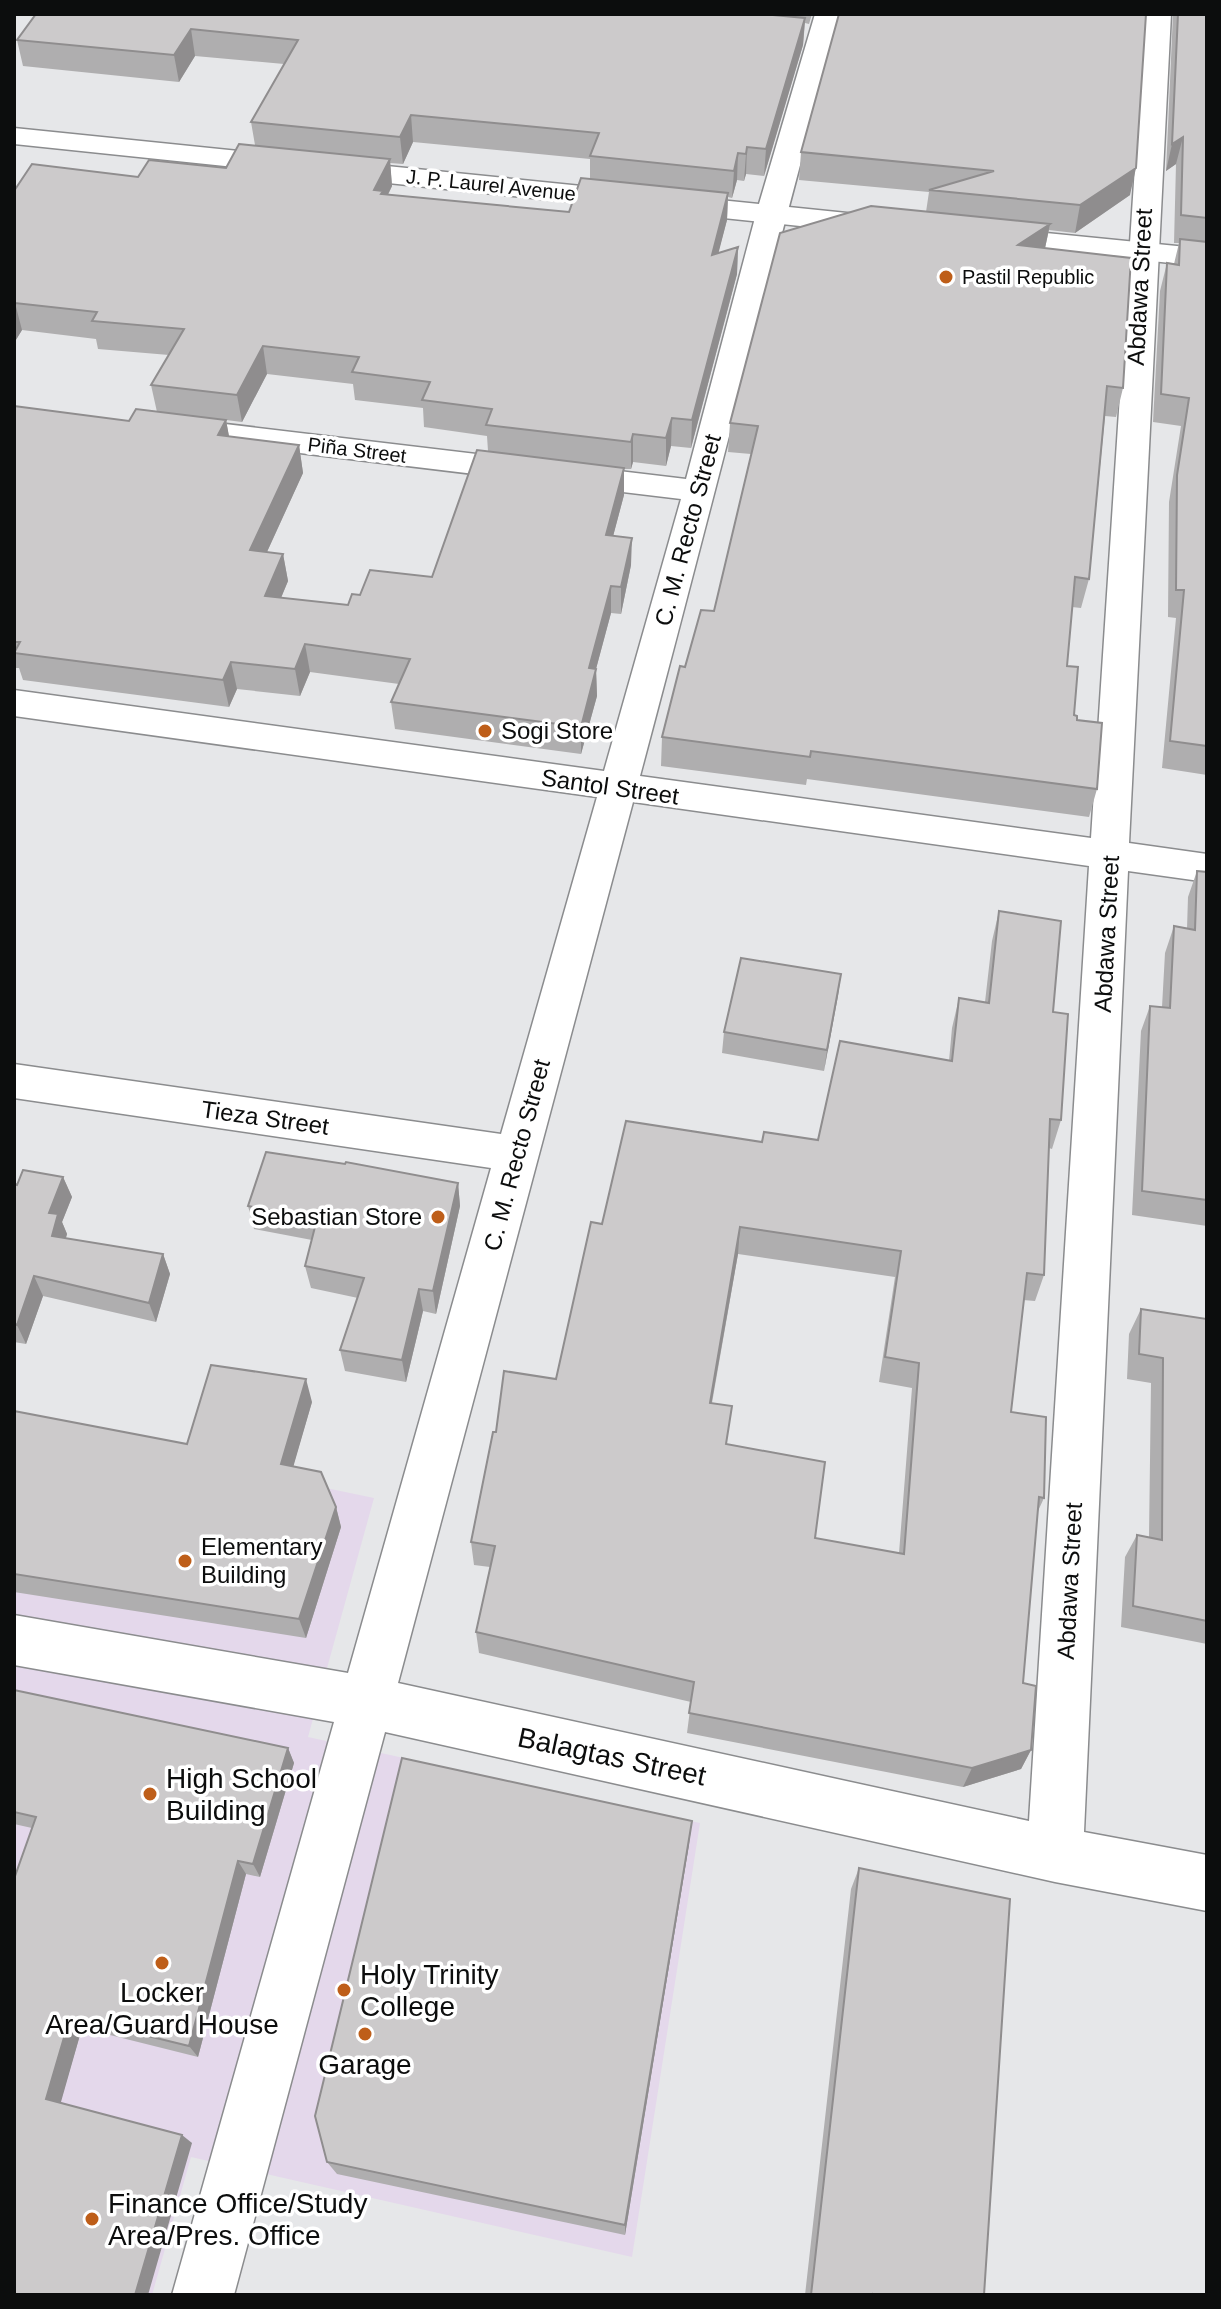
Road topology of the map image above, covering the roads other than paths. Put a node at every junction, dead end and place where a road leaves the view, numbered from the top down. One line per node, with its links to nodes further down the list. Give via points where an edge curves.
1 (1158, 14): 7 (street, Abdawa Street)
2 (814, 28): 4 (street, C. M. Recto Street)
3 (15, 137): 4 (street, J. P. Laurel Avenue)
4 (771, 214): 5 (street, J. P. Laurel Avenue); 10 (street, C. M. Recto Street)
5 (910, 228)
6 (956, 233): 7 (street)
7 (1142, 252): 8 (street); 13 (street, Abdawa Street)
8 (1207, 258)
9 (139, 423): 10 (street, Piña Street)
10 (700, 491): 12 (street, C. M. Recto Street)
11 (14, 703): 12 (street, Santol Street)
12 (617, 789): 13 (street, Santol Street); 16 (street, C. M. Recto Street)
13 (1111, 855): 14 (street, Santol Street); 19 (street, Abdawa Street)
14 (1207, 868)
15 (14, 1081): 16 (street, Tieza Street)
16 (517, 1154): 18 (street, C. M. Recto Street)
17 (14, 1640): 18 (street, Balagtas Street)
18 (366, 1702): 19 (street, Balagtas Street); 21 (street, C. M. Recto Street)
19 (1055, 1854): 20 (street, Balagtas Street)
20 (1207, 1883)
21 (203, 2295)

